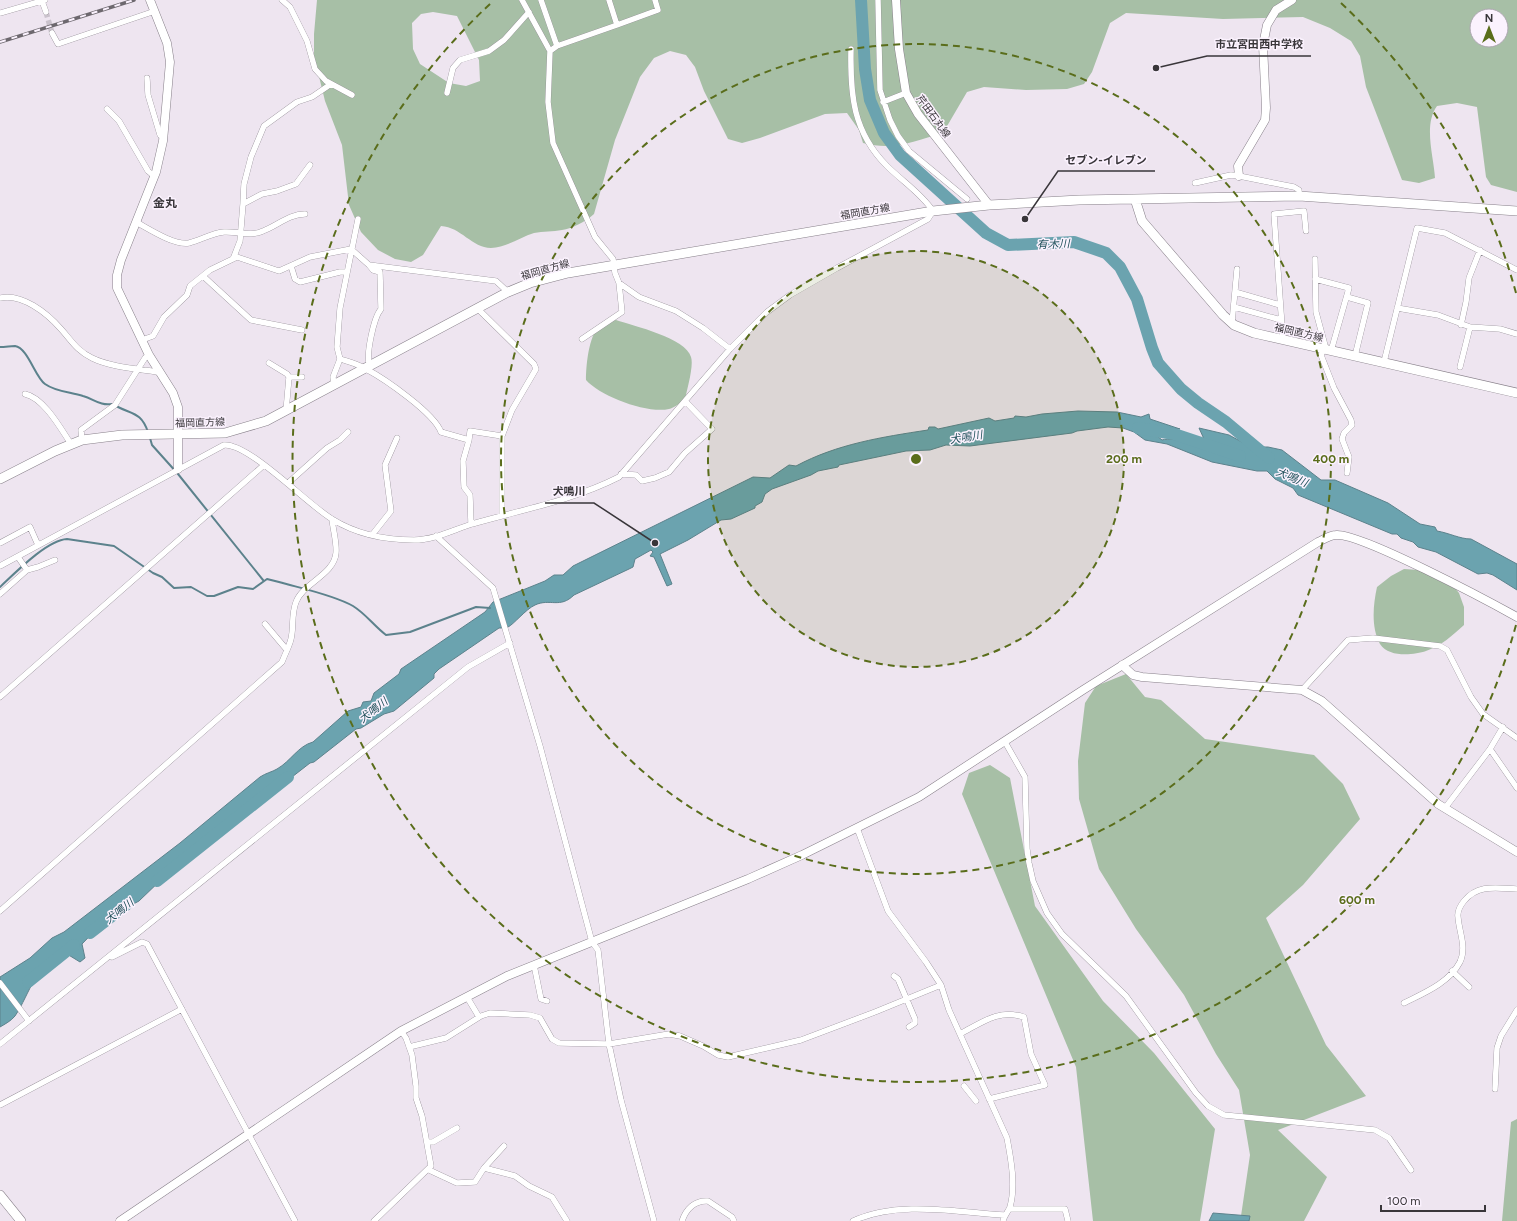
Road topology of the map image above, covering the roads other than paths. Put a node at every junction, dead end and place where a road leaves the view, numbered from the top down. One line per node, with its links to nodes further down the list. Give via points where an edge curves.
1 (150, 0): 11 (street)
2 (282, 0): 21 (street, via 290,7 307,41 315,69)
3 (522, 0): 13 (street)
4 (542, 0): 17 (street)
5 (609, 0): 15 (street)
6 (655, 0): 15 (street, via 658,10)
7 (878, 0): 25 (street, via 878,74)
8 (896, 0): 23 (street, 芹田石丸線, via 899,49)
9 (1292, 0): 30 (street, via 1276,10 1267,25 1263,45 1265,120 1242,157 1238,166)
10 (44, 1): 12 (street); 14 (street)
11 (155, 11): 16 (street, via 58,44); 27 (street, via 167,43 170,62)
12 (46, 12)
13 (528, 12): 19 (street); 22 (street, via 504,40 489,51 460,60 453,68)
14 (0, 13)
15 (617, 25): 17 (street)
16 (52, 33)
17 (557, 46): 19 (street)
18 (851, 50): 37 (street, via 851,97 855,114 867,140 882,161)
19 (550, 51): 50 (street, via 548,102 553,144 594,237 608,251)
20 (147, 78): 27 (street, via 148,95 160,135)
21 (331, 84): 24 (street); 35 (street, via 312,97 297,102 264,126 251,157 244,184)
22 (446, 93)
23 (906, 93): 25 (street); 36 (street, 芹田石丸線, via 918,114)
24 (352, 95)
25 (883, 102): 33 (street, via 898,136 909,151)
26 (107, 109): 29 (street, via 119,121 148,171)
27 (164, 137): 29 (street)
28 (310, 165): 35 (street, via 296,184 262,194)
29 (154, 176): 41 (street)
30 (1239, 176): 31 (street, via 1231,175); 32 (street, via 1294,187 1299,190)
31 (1195, 183)
32 (1299, 196): 34 (main road, 福岡直方線); 38 (main road, 福岡直方線)
33 (967, 199)
34 (1135, 199): 36 (main road, 福岡直方線); 66 (main road, 福岡直方線, via 1142,221)
35 (243, 204): 43 (street)
36 (989, 205): 37 (main road, 福岡直方線)
37 (937, 210): 50 (main road, 福岡直方線); 74 (street, via 928,219 790,295 753,324)
38 (1517, 210)
39 (305, 214): 43 (street, via 284,220 262,232)
40 (358, 219): 44 (street)
41 (136, 222): 43 (street, via 177,242 187,244 221,232); 72 (street, via 118,270 117,288)
42 (1306, 231): 61 (street, via 1304,211 1274,214)
43 (240, 232): 46 (street)
44 (351, 249): 48 (street); 49 (street, via 310,258); 53 (street)
45 (1479, 252): 52 (street); 64 (street, via 1445,233 1417,228); 67 (street, via 1468,278)
46 (234, 259): 49 (street, via 237,257 279,271); 54 (street)
47 (1315, 259): 55 (street)
48 (369, 265): 57 (street, via 496,281); 81 (street, via 373,270 380,272 381,309 377,314)
49 (291, 266): 53 (street, via 295,279 300,282)
50 (614, 266): 56 (street); 57 (main road, 福岡直方線, via 549,278)
51 (1237, 269): 58 (street)
52 (1517, 270)
53 (346, 272): 78 (street, via 337,347)
54 (203, 276): 69 (street, via 251,320); 72 (street, via 190,286 187,295 164,317 153,336)
55 (1315, 279): 59 (street, via 1349,288); 75 (street, via 1316,312)
56 (619, 283): 71 (street, via 622,312); 74 (street, via 639,297 676,311)
57 (508, 292): 63 (main road, 福岡直方線)
58 (1236, 292): 61 (street); 62 (street)
59 (1347, 296): 75 (street); 77 (street, via 1368,303)
60 (0, 298): 83 (street, via 8,296 20,299 45,314 62,329 80,351 93,359)
61 (1280, 305): 65 (street)
62 (1234, 307): 65 (street); 66 (street)
63 (477, 308): 81 (main road, 福岡直方線); 94 (street, via 536,368 512,410)
64 (1397, 308): 67 (street, via 1438,315); 79 (street)
65 (1281, 320): 73 (street)
66 (1232, 323): 73 (main road, 福岡直方線, via 1254,333)
67 (1461, 325): 68 (street)
68 (1470, 327): 70 (street, via 1500,329); 82 (street)
69 (302, 330)
70 (1517, 334)
71 (582, 339)
72 (142, 340): 76 (street)
73 (1282, 340): 75 (main road, 福岡直方線)
74 (730, 349): 90 (street)
75 (1327, 350): 77 (main road, 福岡直方線); 101 (street, via 1322,355 1324,362 1352,425 1342,439 1349,457)
76 (149, 355): 83 (street); 84 (street)
77 (1355, 356): 79 (main road, 福岡直方線)
78 (340, 359): 81 (street); 87 (street, via 333,378)
79 (1384, 362): 88 (main road, 福岡直方線)
80 (269, 363): 85 (street)
81 (368, 367): 87 (main road, 福岡直方線); 97 (street, via 438,424 441,432)
82 (1460, 367)
83 (138, 368): 84 (street); 96 (street, via 115,406 81,430)
84 (158, 372): 93 (street, via 173,393 178,407)
85 (288, 377): 86 (street); 91 (street)
86 (302, 377)
87 (334, 386): 91 (main road, 福岡直方線)
88 (1517, 393)
89 (25, 394): 98 (street, via 34,397 48,411)
90 (685, 401): 102 (street); 102 (street, via 712,428 669,472 642,481 636,475)
91 (286, 411): 93 (main road, 福岡直方線, via 266,422 225,433)
92 (348, 432): 104 (street)
93 (178, 434): 96 (main road, 福岡直方線, via 122,435); 100 (street)
94 (502, 436): 97 (street, via 470,431); 105 (street)
95 (397, 438): 108 (street, via 385,465 391,511)
96 (82, 440): 98 (main road, 福岡直方線)
97 (469, 440): 107 (street, via 463,461 464,486 470,495)
98 (71, 444): 103 (main road, 福岡直方線)
99 (264, 466): 100 (street, via 232,444 224,445); 104 (street); 123 (street)
100 (178, 469): 111 (street)
101 (1347, 473)
102 (621, 474): 105 (street, via 602,486)
103 (0, 479)
104 (288, 483): 106 (street)
105 (502, 516): 107 (street)
106 (332, 519): 108 (street, via 361,533); 120 (street, via 336,553 334,560 296,600)
107 (471, 524): 109 (street)
108 (372, 535): 109 (street, via 414,540)
109 (436, 536): 119 (street, via 493,588)
110 (0, 543): 111 (street, via 30,527)
111 (38, 545): 112 (street)
112 (18, 557): 114 (street); 115 (street)
113 (54, 560): 115 (street)
114 (0, 566)
115 (27, 570): 116 (street)
116 (0, 594)
117 (1517, 617): 121 (street, via 1366,543 1336,535 1299,553)
118 (265, 624): 120 (street)
119 (510, 643): 134 (street); 135 (street, via 468,667)
120 (288, 650): 133 (street, via 282,662)
121 (1122, 665): 122 (street, via 1133,675 1142,677); 126 (street)
122 (1302, 690): 124 (street, via 1348,640 1373,638 1440,646 1447,650 1471,697 1483,714); 129 (street, via 1322,701)
123 (0, 697)
124 (1503, 727): 125 (street); 127 (street)
125 (1517, 738)
126 (1006, 742): 130 (street, via 919,797); 167 (street, via 1025,777 1029,863 1033,881 1047,913 1062,934 1126,996 1208,1106 1224,1115 1375,1130 1389,1138)
127 (1490, 749): 128 (street); 129 (street)
128 (1517, 788)
129 (1445, 808): 131 (street)
130 (857, 828): 134 (street, via 748,880); 140 (street, via 888,911)
131 (1517, 852)
132 (1517, 889): 137 (street, via 1482,888 1470,893 1459,907 1457,916 1463,952 1459,963)
133 (0, 911)
134 (592, 942): 136 (street); 154 (street, via 598,950)
135 (99, 964): 146 (street, via 142,942 147,944); 149 (street)
136 (534, 965): 142 (street); 144 (street, via 541,999)
137 (1452, 971): 141 (street); 145 (street, via 1438,986)
138 (894, 976): 143 (street, via 898,979)
139 (0, 983): 149 (street)
140 (941, 985): 143 (street); 152 (street)
141 (1469, 987)
142 (466, 997): 148 (street); 151 (street)
143 (906, 1000): 150 (street, via 915,1019 915,1023); 154 (street, via 801,1040 728,1057 718,1055 680,1036 669,1034)
144 (547, 1001)
145 (1404, 1003)
146 (182, 1009): 160 (street); 162 (street)
147 (1517, 1010): 157 (street, via 1501,1036 1497,1048)
148 (479, 1017): 154 (street, via 490,1013 530,1015 540,1018 552,1039 559,1043); 155 (street, via 446,1038)
149 (29, 1021): 153 (street)
150 (909, 1027)
151 (401, 1031): 155 (street); 162 (street)
152 (960, 1034): 158 (street); 158 (street, via 998,1015 1012,1014 1024,1018 1031,1054 1045,1085)
153 (0, 1044)
154 (609, 1044): 176 (street)
155 (409, 1047): 163 (street, via 416,1098)
156 (964, 1086): 159 (street)
157 (1495, 1089)
158 (989, 1098): 169 (street, via 1010,1154 1012,1192)
159 (976, 1101)
160 (0, 1105)
161 (457, 1128): 163 (street, via 433,1142)
162 (248, 1134): 172 (street); 173 (street)
163 (427, 1142): 166 (street, via 431,1166)
164 (504, 1146): 165 (street)
165 (484, 1168): 166 (street, via 475,1182 457,1183); 175 (street, via 515,1176 529,1186 552,1196)
166 (429, 1170): 174 (street)
167 (1411, 1170)
168 (0, 1195): 171 (main road)
169 (1009, 1208): 170 (street); 180 (street, via 1065,1209)
170 (1004, 1218): 179 (street, via 907,1208 867,1215)
171 (18, 1220)
172 (120, 1221)
173 (294, 1221)
174 (374, 1221)
175 (568, 1221)
176 (654, 1221)
177 (682, 1221): 178 (street, via 689,1207 704,1201 708,1201)
178 (734, 1221)
179 (853, 1221)
180 (1068, 1221)

